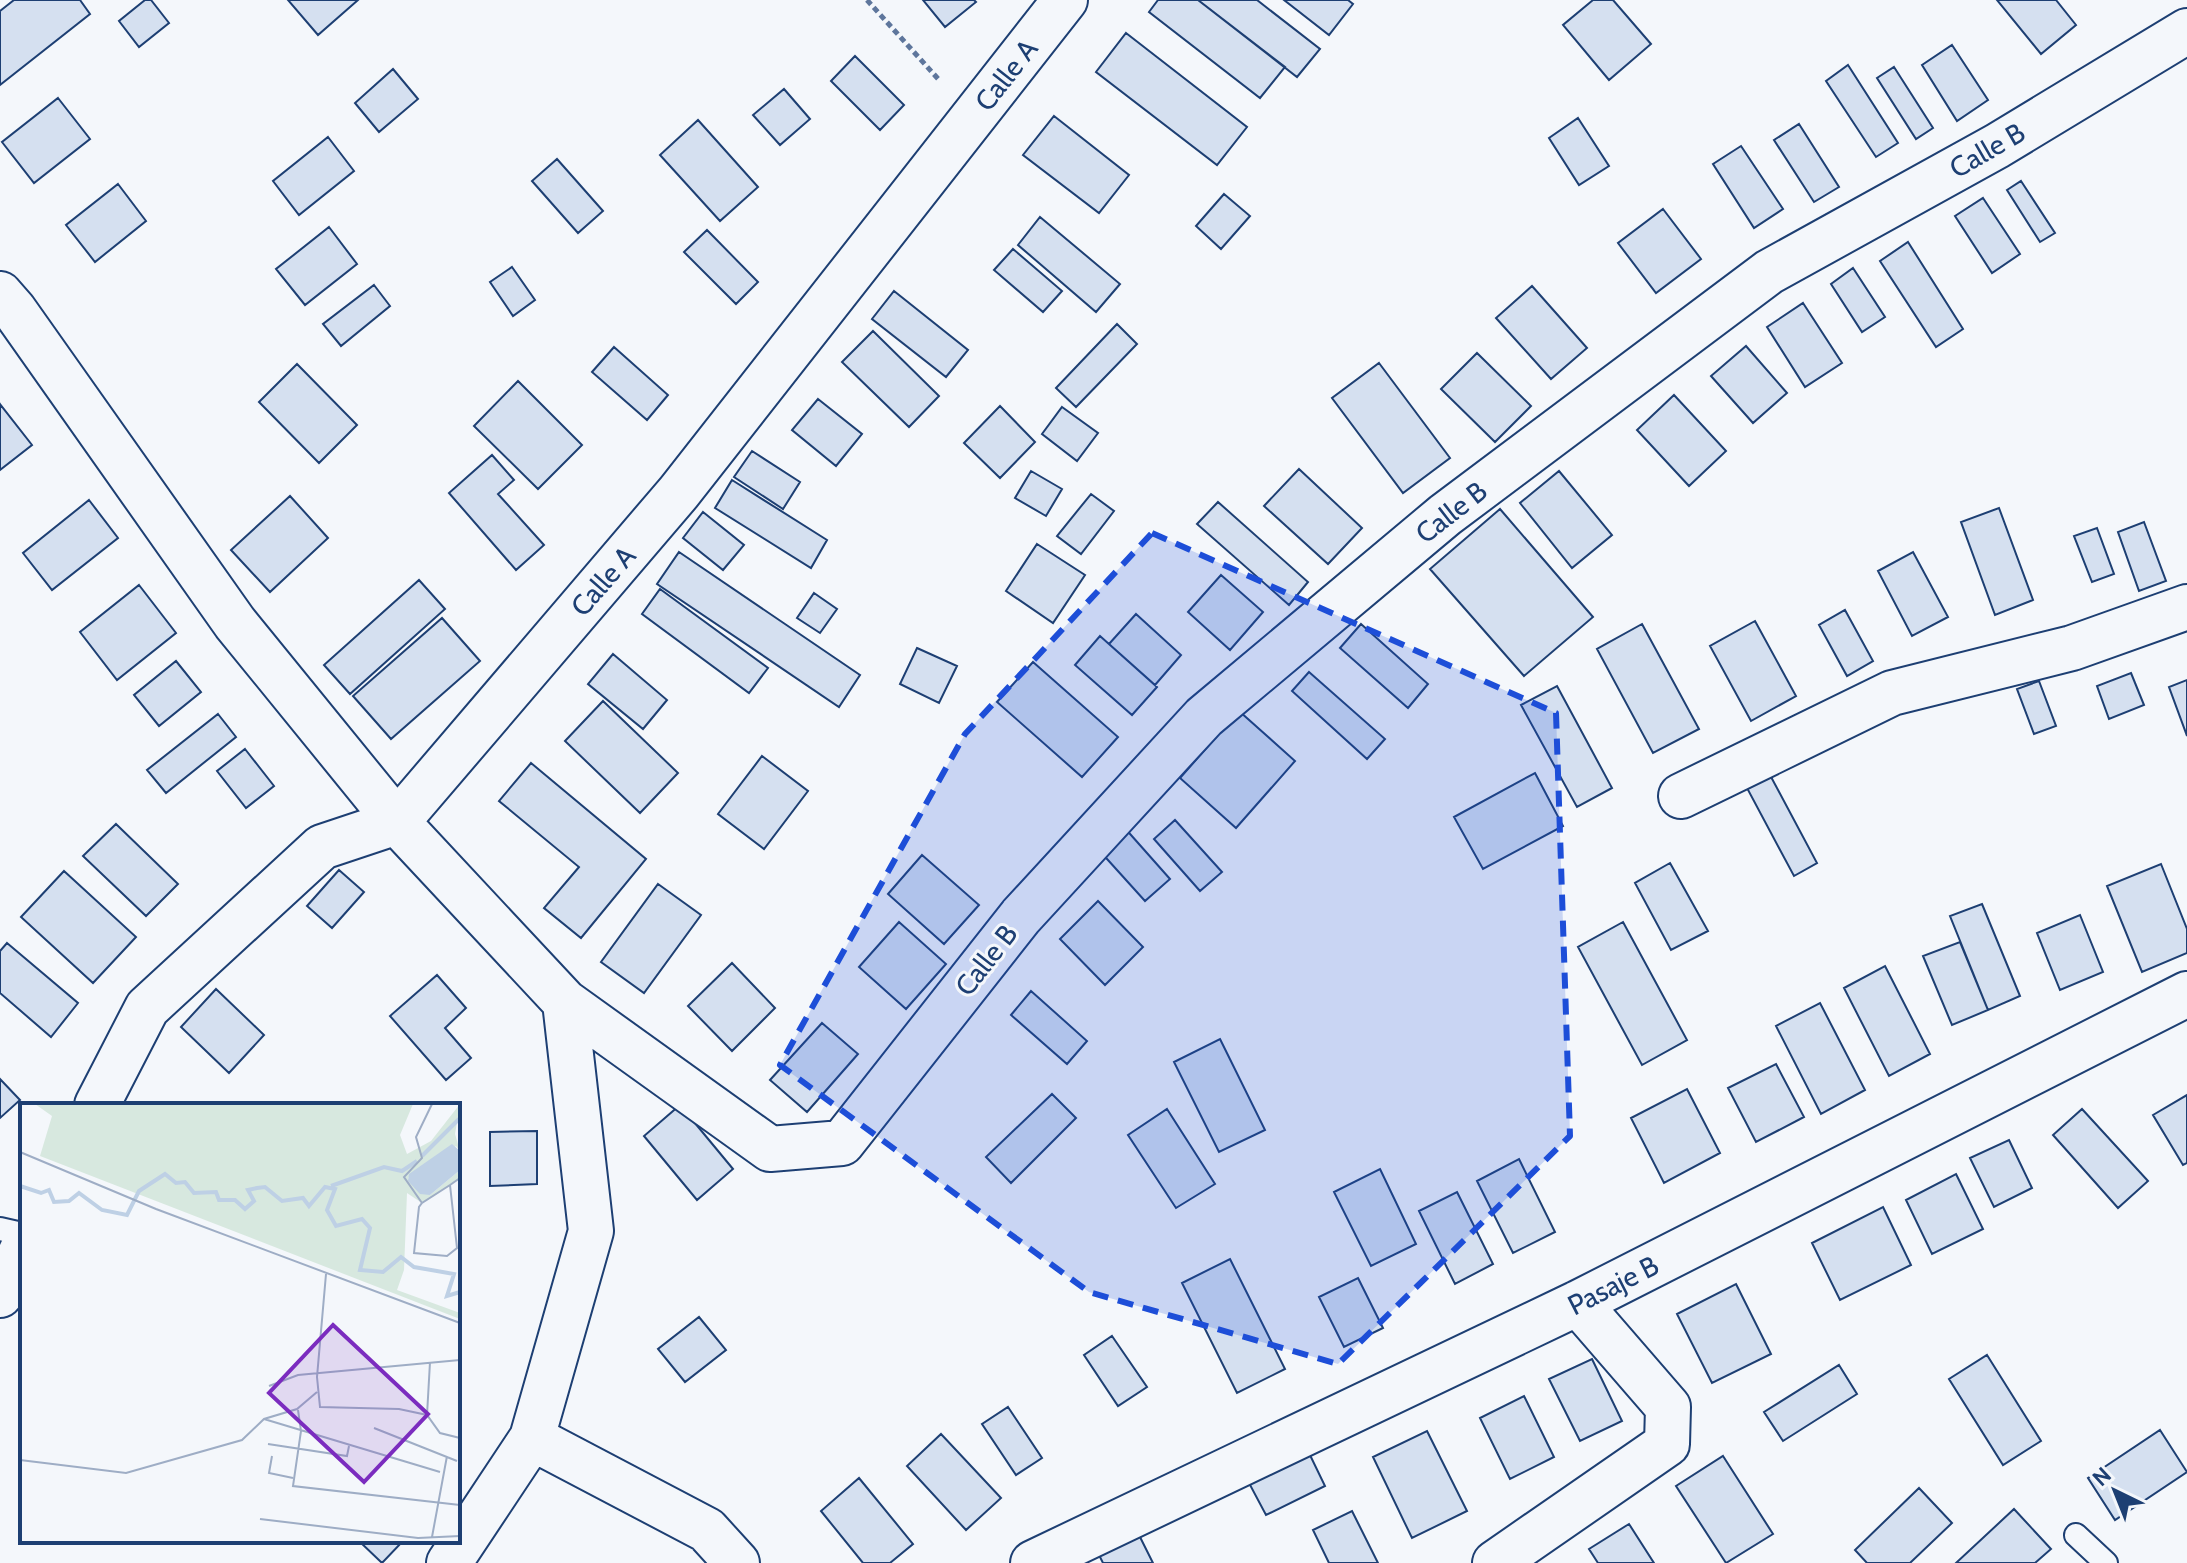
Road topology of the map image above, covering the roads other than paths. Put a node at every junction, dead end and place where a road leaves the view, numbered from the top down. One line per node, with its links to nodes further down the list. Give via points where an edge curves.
1 (1065, 0): 8 (street, Calle A, via 679,492)
2 (2168, 0): 3 (street)
3 (2187, 22)
4 (2187, 31): 10 (street, Calle B, via 1997,146 1769,272 1445,515 1204,717 1021,916 842,1143 770,1149)
5 (0, 294): 8 (street, via 235,623)
6 (2187, 607): 7 (street, via 2072,648 1892,693)
7 (1681, 796)
8 (397, 822): 10 (street); 11 (street, via 322,847 147,1008)
9 (2187, 994): 16 (street, Pasaje B)
10 (565, 1002): 17 (street, via 591,1231)
11 (98, 1103)
12 (0, 1229): 13 (lane)
13 (20, 1234)
14 (20, 1254): 15 (street)
15 (0, 1295)
16 (1578, 1303): 21 (street, Pasaje B); 22 (street, via 1668,1407 1667,1444)
17 (532, 1438): 19 (street); 20 (street, via 707,1530)
18 (2076, 1535): 23 (lane)
19 (449, 1563)
20 (737, 1563)
21 (1033, 1563)
22 (1495, 1563)
23 (2106, 1563)

